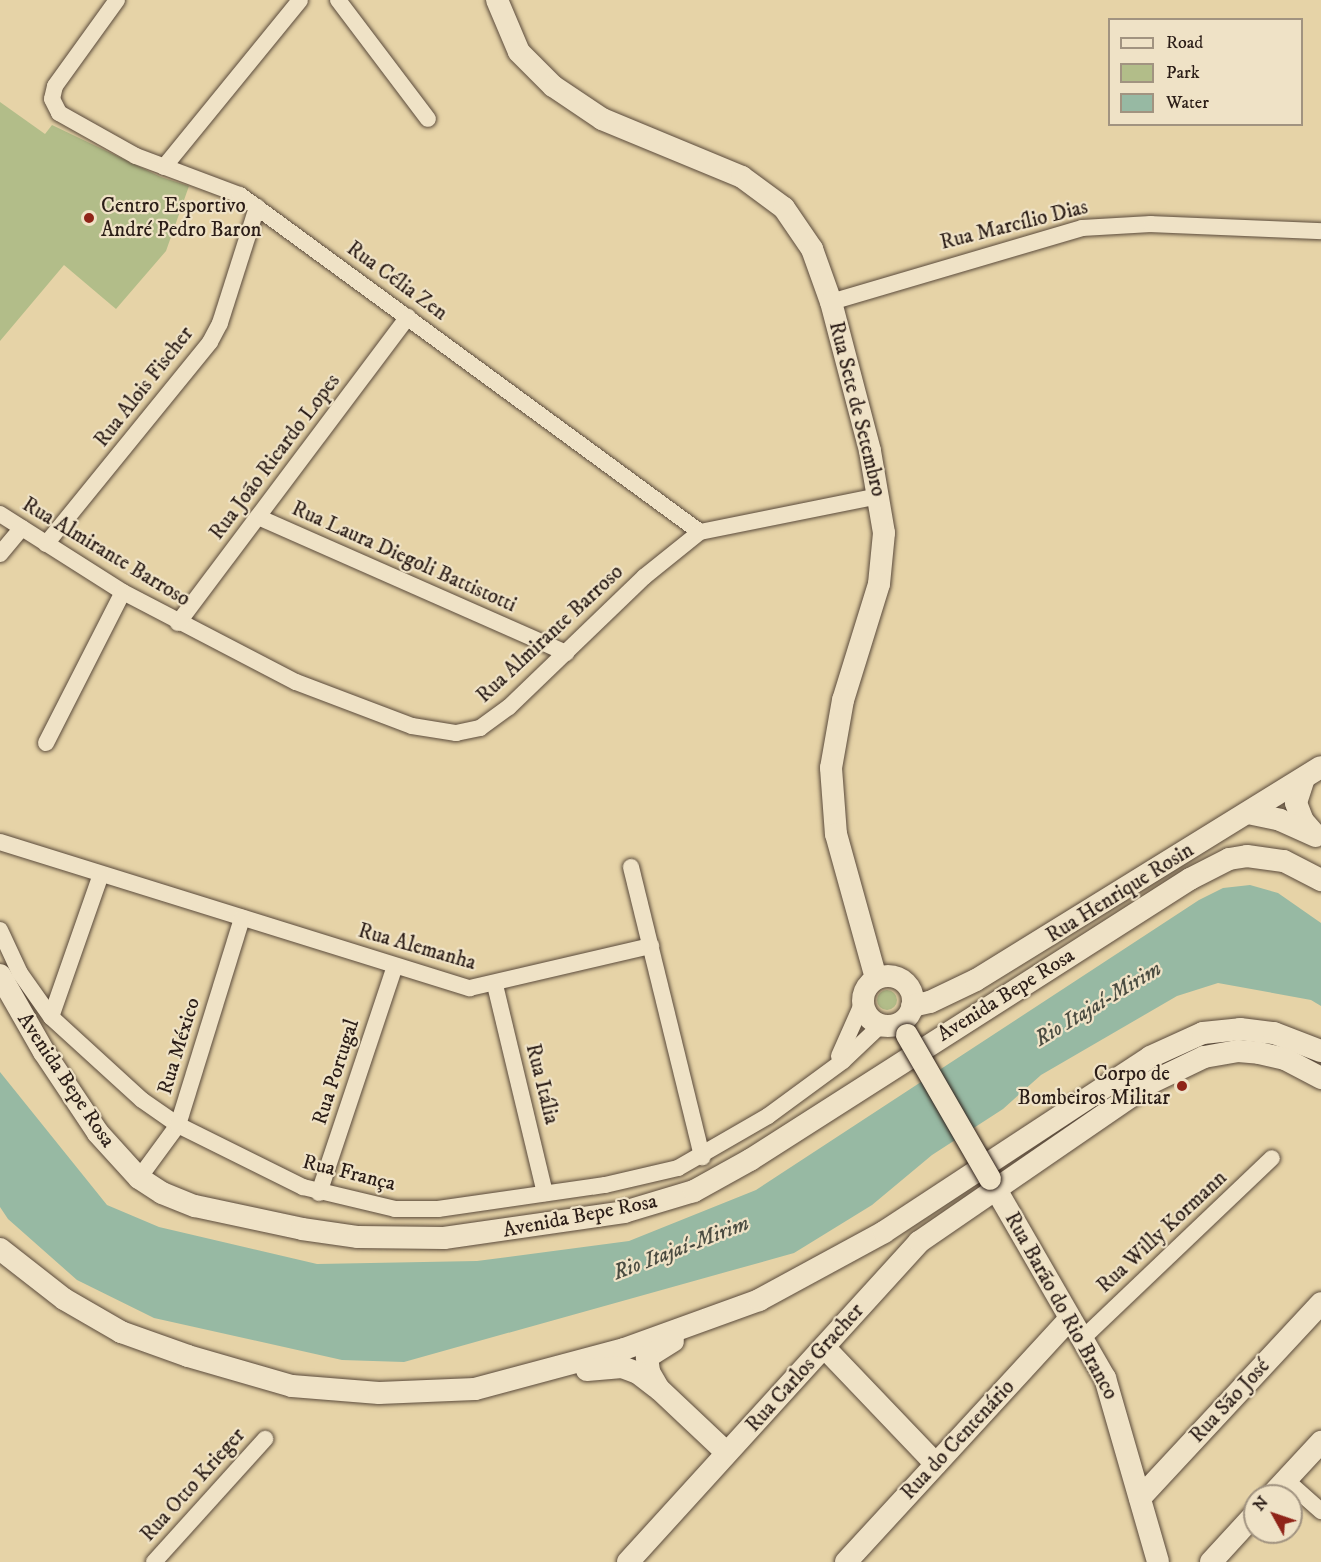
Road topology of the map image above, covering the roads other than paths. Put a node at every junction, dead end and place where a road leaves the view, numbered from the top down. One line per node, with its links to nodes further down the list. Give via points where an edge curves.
1 (117, 0): 6 (street, Rua Célia Zen, via 55,86 52,99 59,113)
2 (300, 0): 6 (street)
3 (338, 0): 5 (street)
4 (496, 0): 9 (main road, Rua Sete de Setembro, via 519,52 576,103 626,130 742,177 784,208 812,249)
5 (428, 119)
6 (164, 167): 7 (street, Rua Célia Zen, via 218,183)
7 (257, 207): 10 (street, Rua Célia Zen); 16 (street, Rua Alois Fischer, via 220,323 210,342)
8 (1321, 231): 9 (street, Rua Marcílio Dias, via 1118,223 1082,228)
9 (831, 302): 11 (main road, Rua Sete de Setembro)
10 (408, 317): 13 (street, Rua João Ricardo Lopes); 15 (street, Rua Célia Zen)
11 (879, 496): 15 (street, Rua Almirante Barroso); 34 (main road, Rua Sete de Setembro, via 883,559 834,736 830,793 843,862)
12 (0, 514): 14 (street, Rua Almirante Barroso)
13 (258, 517): 19 (street, Rua João Ricardo Lopes); 20 (street, Rua Laura Diegoli Battistotti)
14 (22, 528): 16 (street, Rua Almirante Barroso); 17 (street)
15 (700, 532): 20 (street, Rua Almirante Barroso, via 652,569)
16 (46, 544): 18 (street, Rua Almirante Barroso)
17 (0, 554)
18 (123, 592): 19 (street, Rua Almirante Barroso); 21 (street)
19 (178, 623): 20 (street, Rua Almirante Barroso, via 296,682 412,726 444,733 468,732 492,721)
20 (566, 653)
21 (46, 743)
22 (1312, 772): 23 (main road, Rua Henrique Rosin); 24 (main road, via 1296,803 1303,822)
23 (1248, 813): 24 (main road, via 1280,820); 38 (main road, Rua Henrique Rosin, via 976,980)
24 (1319, 838)
25 (0, 842): 27 (street, Rua Alemanha)
26 (631, 867): 31 (street)
27 (101, 874): 29 (street, Rua Alemanha); 37 (street)
28 (1321, 880): 45 (main road, Avenida Bepe Rosa, via 1269,858 1247,856 1212,866 731,1171 694,1191 624,1212 444,1238 358,1237 195,1206 162,1193)
29 (242, 918): 32 (street, Rua Alemanha); 42 (street, Rua México)
30 (0, 930): 37 (street, Rua França, via 20,973)
31 (651, 946): 35 (street, Rua Alemanha); 43 (street)
32 (395, 966): 35 (street, Rua Alemanha, via 460,987); 47 (street, Rua Portugal)
33 (0, 975): 45 (main road, Avenida Bepe Rosa, via 77,1104)
34 (876, 978): 36 (main road, via 865,989); 38 (main road, via 892,976 906,983)
35 (495, 985): 48 (street, Rua Itália)
36 (862, 1004): 38 (main road, via 868,1017); 40 (street, Rua França, via 851,1037)
37 (51, 1017): 42 (street, Rua França, via 142,1100)
38 (900, 1022): 40 (street, Rua França); 46 (main road, Rua Barão do Rio Branco, bridge)
39 (1321, 1051): 52 (main road, via 1274,1033 1240,1029 1203,1033 1181,1042 1046,1122 828,1266)
40 (831, 1070): 43 (street, Rua França)
41 (1321, 1078): 46 (main road, Rua Carlos Gracher, via 1285,1059 1258,1053 1238,1051 1204,1057 1150,1083)
42 (178, 1125): 45 (street, Rua México); 47 (street, Rua França, via 277,1177)
43 (702, 1157): 48 (street, Rua França, via 634,1179)
44 (1272, 1158): 53 (street, Rua Willy Kormann)
45 (139, 1178)
46 (993, 1185): 51 (main road, Rua Barão do Rio Branco); 54 (main road, Rua Carlos Gracher, via 919,1242)
47 (319, 1193): 48 (street, Rua França, via 395,1209 438,1209)
48 (545, 1193)
49 (0, 1248): 55 (main road, via 64,1299 121,1332 292,1386 425,1392 476,1389)
50 (1321, 1303): 62 (main road, Rua São José)
51 (1070, 1318): 53 (main road, Rua Barão do Rio Branco); 60 (main road, Rua do Centenário)
52 (709, 1320): 55 (main road); 56 (main road, via 647,1357 649,1372)
53 (1082, 1339): 62 (main road, Rua Barão do Rio Branco, via 1115,1402)
54 (824, 1347): 59 (main road, Rua Carlos Gracher); 60 (main road)
55 (532, 1376): 56 (main road, via 556,1377 622,1367 638,1373)
56 (659, 1389): 59 (main road)
57 (265, 1439): 66 (street, Rua Otto Krieger)
58 (1321, 1442): 61 (main road)
59 (727, 1453): 67 (main road, Rua Carlos Gracher)
60 (936, 1464): 68 (main road, Rua do Centenário)
61 (1283, 1484)
62 (1140, 1498): 69 (main road, Rua Barão do Rio Branco)
63 (1303, 1501): 64 (street)
64 (1321, 1511)
65 (1243, 1527): 70 (main road)
66 (154, 1562)
67 (628, 1562)
68 (846, 1562)
69 (1158, 1562)
70 (1211, 1562)

